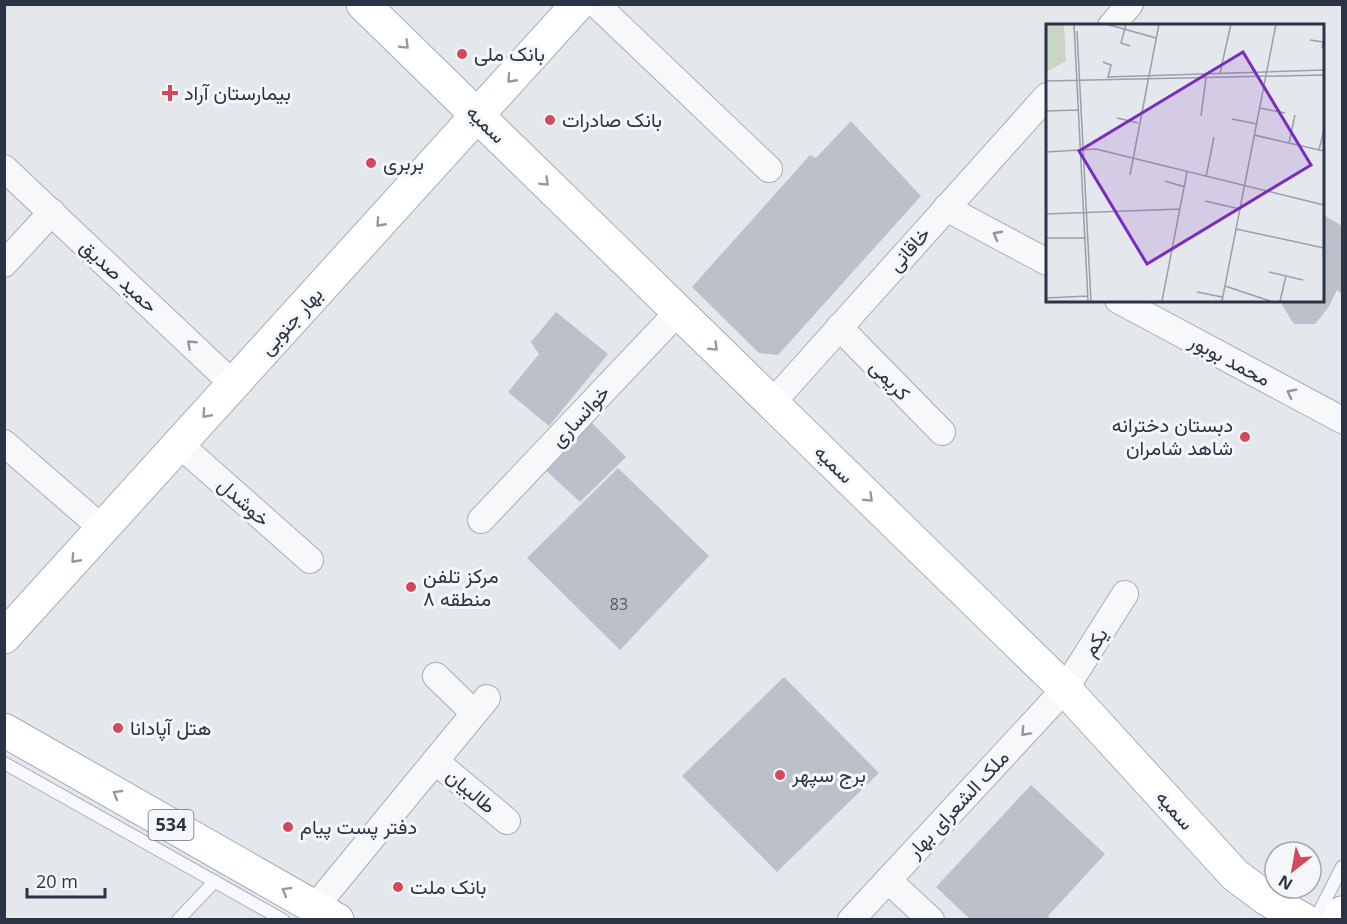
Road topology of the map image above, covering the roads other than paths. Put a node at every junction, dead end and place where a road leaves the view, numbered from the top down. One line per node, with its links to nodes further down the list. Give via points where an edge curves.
1 (363, 4): 7 (main road, سمیه, one-way to 7)
2 (578, 4): 7 (main road, بهار جنوبی, one-way to 7)
3 (596, 4): 9 (street)
4 (1130, 4): 5 (street)
5 (1113, 24)
6 (1046, 97): 10 (street, خاقانی)
7 (478, 116): 15 (main road, سمیه, one-way to 15); 17 (main road, بهار جنوبی, one-way to 17)
8 (4, 168): 11 (street, حمید صدیق)
9 (769, 169)
10 (946, 208): 12 (street, one-way to 10); 16 (street, خاقانی)
11 (52, 212): 13 (street); 17 (street, حمید صدیق, one-way to 11)
12 (1046, 261)
13 (4, 264)
14 (1122, 302): 19 (street, محمد بوبور, one-way to 14)
15 (678, 312): 18 (main road, سمیه, one-way to 18); 23 (street, خوانساری)
16 (839, 327): 18 (street, خاقانی); 20 (street, کریمی)
17 (233, 384): 22 (main road, بهار جنوبی, one-way to 22)
18 (772, 403): 29 (main road, سمیه, one-way to 29)
19 (1342, 420)
20 (942, 432)
21 (4, 443): 24 (street)
22 (179, 444): 24 (main road, بهار جنوبی); 25 (street, خوشدل)
23 (481, 520)
24 (103, 529): 27 (main road, بهار جنوبی, one-way to 27)
25 (310, 560)
26 (1125, 594): 29 (street, یکم)
27 (4, 637)
28 (436, 676): 31 (street, طالبیان, via 481,705)
29 (1065, 689): 35 (street, ملک الشعرای بهار, one-way to 35); 43 (main road, سمیه, via 1235,875)
30 (4, 730): 37 (main road, 534, one-way to 30)
31 (435, 761): 33 (street, طالبیان); 37 (street, طالبیان)
32 (4, 763): 36 (lane)
33 (507, 822)
34 (1342, 867): 44 (lane)
35 (888, 880): 41 (street, ملک الشعرای بهار); 42 (street)
36 (215, 881): 39 (lane); 40 (lane)
37 (326, 913)
38 (1342, 913): 45 (main road)
39 (178, 920)
40 (283, 920)
41 (851, 920)
42 (931, 920)
43 (1304, 920)
44 (1315, 920)
45 (1339, 920)

